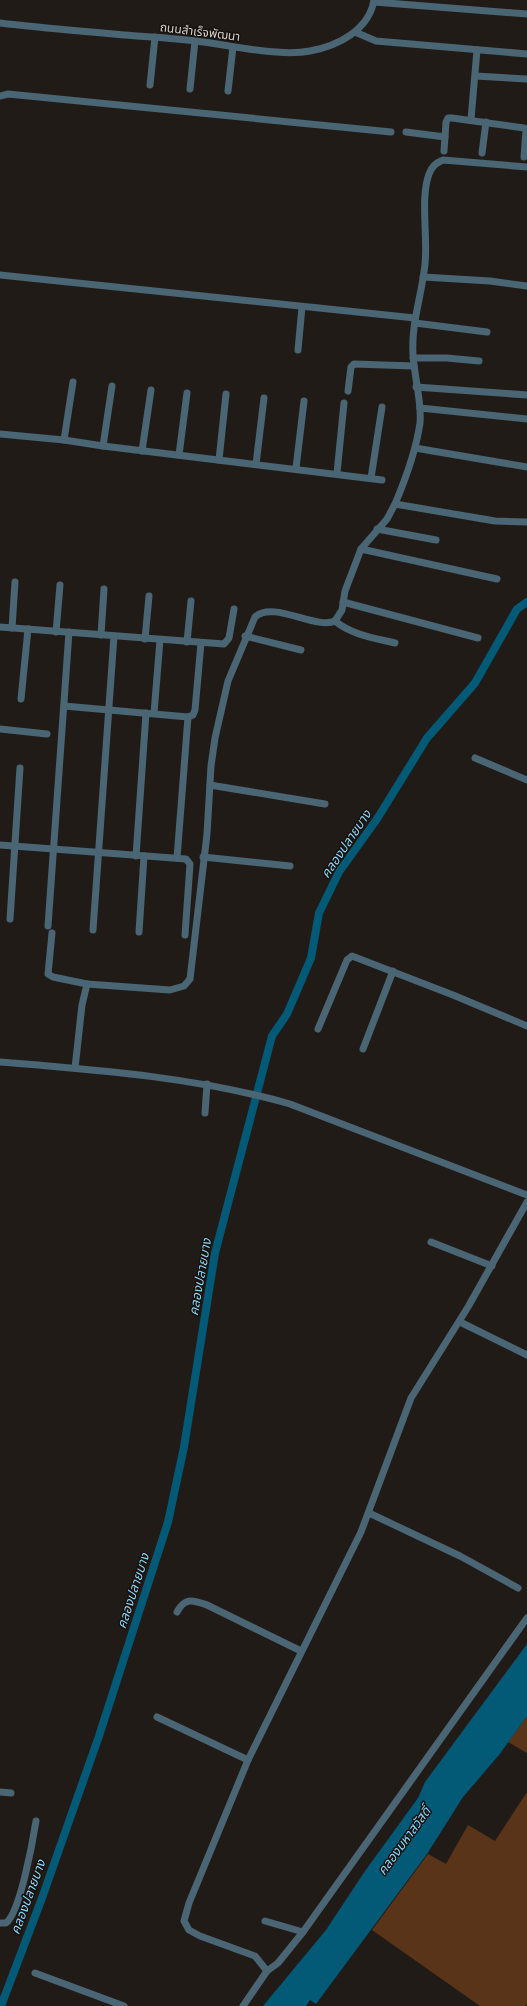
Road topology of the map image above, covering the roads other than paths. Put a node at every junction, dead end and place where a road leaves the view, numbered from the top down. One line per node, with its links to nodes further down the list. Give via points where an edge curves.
1 (374, 1): 2 (street); 4 (street, ถนนสำเร็จพัฒนา, via 370,15 363,26)
2 (527, 14)
3 (0, 23): 5 (street, ถนนสำเร็จพัฒนา)
4 (355, 32): 7 (street, ถนนสำเร็จพัฒนา, via 341,41 311,51 295,53); 8 (street, via 376,41)
5 (155, 37): 6 (street, ถนนสำเร็จพัฒนา); 12 (street)
6 (195, 41): 7 (street, ถนนสำเร็จพัฒนา); 13 (street)
7 (233, 47): 14 (street)
8 (477, 50): 9 (street); 10 (street)
9 (527, 54)
10 (476, 76): 11 (street); 16 (street)
11 (527, 79)
12 (150, 85)
13 (190, 89)
14 (228, 91)
15 (0, 96): 18 (street, via 8,94)
16 (471, 119): 17 (street); 20 (street, via 448,118)
17 (486, 122): 22 (street); 23 (street, via 524,128)
18 (391, 132)
19 (406, 132): 20 (street)
20 (445, 137): 21 (street)
21 (444, 151)
22 (482, 153)
23 (524, 157)
24 (527, 168): 26 (street, via 443,160 434,165 427,182)
25 (0, 275): 28 (street)
26 (423, 277): 27 (street); 29 (street)
27 (527, 286)
28 (302, 306): 29 (street); 31 (street)
29 (415, 321): 30 (street); 32 (street)
30 (487, 332)
31 (298, 350)
32 (413, 358): 33 (street); 34 (street)
33 (479, 361)
34 (414, 366): 37 (street); 39 (street, via 354,364 351,367)
35 (73, 382): 50 (street)
36 (112, 386): 51 (street)
37 (416, 387): 42 (street); 47 (street)
38 (151, 390): 53 (street)
39 (348, 392)
40 (187, 393): 54 (street)
41 (226, 394): 55 (street)
42 (527, 394)
43 (264, 398): 56 (street)
44 (304, 401): 58 (street)
45 (344, 403): 59 (street)
46 (382, 407): 60 (street)
47 (420, 408): 48 (street); 52 (street)
48 (527, 419)
49 (0, 434): 50 (street)
50 (64, 440): 51 (street)
51 (104, 446): 53 (street)
52 (415, 448): 57 (street); 62 (street)
53 (142, 451): 54 (street)
54 (179, 455): 55 (street)
55 (219, 460): 56 (street)
56 (256, 464): 58 (street)
57 (527, 467)
58 (296, 468): 59 (street)
59 (337, 473): 60 (street)
60 (372, 478): 61 (street)
61 (382, 480)
62 (395, 504): 63 (street, via 495,521); 64 (street, via 390,516)
63 (527, 522)
64 (377, 529): 65 (street); 66 (street)
65 (436, 540)
66 (361, 549): 67 (street); 73 (street)
67 (497, 579)
68 (15, 582): 77 (street)
69 (60, 585): 79 (street)
70 (104, 589): 81 (street)
71 (149, 596): 85 (street)
72 (191, 601): 87 (street)
73 (343, 602): 75 (street, via 342,610); 84 (street)
74 (234, 609): 88 (street, via 227,642)
75 (335, 621): 83 (street, via 325,623 269,611 260,612 252,621); 89 (street, via 356,634)
76 (0, 628): 77 (street)
77 (12, 628): 78 (street)
78 (28, 629): 79 (street); 91 (street)
79 (56, 632): 80 (street)
80 (69, 632): 81 (street); 92 (street)
81 (101, 635): 82 (street)
82 (114, 636): 85 (street); 93 (street)
83 (245, 636): 90 (street); 102 (street, via 221,707)
84 (478, 638)
85 (145, 639): 86 (street)
86 (160, 640): 87 (street); 95 (street)
87 (187, 642): 88 (street)
88 (201, 643): 96 (street, via 195,710 193,715)
89 (395, 644)
90 (301, 650)
91 (21, 700)
92 (64, 706): 93 (street); 106 (street)
93 (107, 710): 94 (street); 107 (street)
94 (146, 713): 95 (street); 108 (street)
95 (154, 713): 96 (street)
96 (188, 717): 111 (street)
97 (0, 729): 98 (street)
98 (47, 734)
99 (475, 758): 101 (street)
100 (20, 768): 105 (street)
101 (527, 780)
102 (210, 785): 103 (street); 110 (street)
103 (325, 804)
104 (0, 845): 105 (street)
105 (15, 846): 106 (street); 113 (street)
106 (53, 849): 107 (street); 114 (street)
107 (98, 852): 108 (street); 115 (street)
108 (136, 856): 109 (street)
109 (144, 856): 111 (street); 116 (street)
110 (203, 857): 112 (street); 120 (street, via 192,970 188,982 184,986 170,990)
111 (177, 858): 118 (street, via 186,859 190,864)
112 (290, 866)
113 (10, 919)
114 (48, 926)
115 (93, 930)
116 (139, 932)
117 (52, 933): 120 (street, via 48,974)
118 (185, 935)
119 (393, 971): 121 (street); 122 (street, via 357,956 349,956); 123 (street)
120 (87, 984): 125 (street)
121 (527, 1026)
122 (318, 1029)
123 (363, 1049)
124 (0, 1062): 125 (street)
125 (75, 1068): 126 (street)
126 (207, 1084): 127 (street); 128 (street, via 290,1104)
127 (205, 1113)
128 (527, 1195)
129 (527, 1202): 131 (street)
130 (431, 1242): 131 (street)
131 (492, 1266): 132 (street)
132 (460, 1322): 133 (street); 134 (street, via 411,1398)
133 (527, 1355)
134 (370, 1513): 135 (street, via 460,1556); 138 (street)
135 (518, 1588)
136 (177, 1612): 138 (street, via 183,1603 198,1602)
137 (527, 1618): 146 (street)
138 (301, 1651): 140 (street)
139 (157, 1718): 140 (street)
140 (248, 1760): 147 (street, via 194,1890 184,1921 193,1933 258,1957)
141 (0, 1792): 142 (street)
142 (11, 1793)
143 (36, 1821): 145 (street, via 26,1870 11,1916 6,1923)
144 (266, 1921): 146 (street)
145 (0, 1923)
146 (303, 1932): 147 (street, via 278,1963)
147 (267, 1971): 150 (street)
148 (35, 1973): 149 (street)
149 (124, 2006)
150 (243, 2006)

